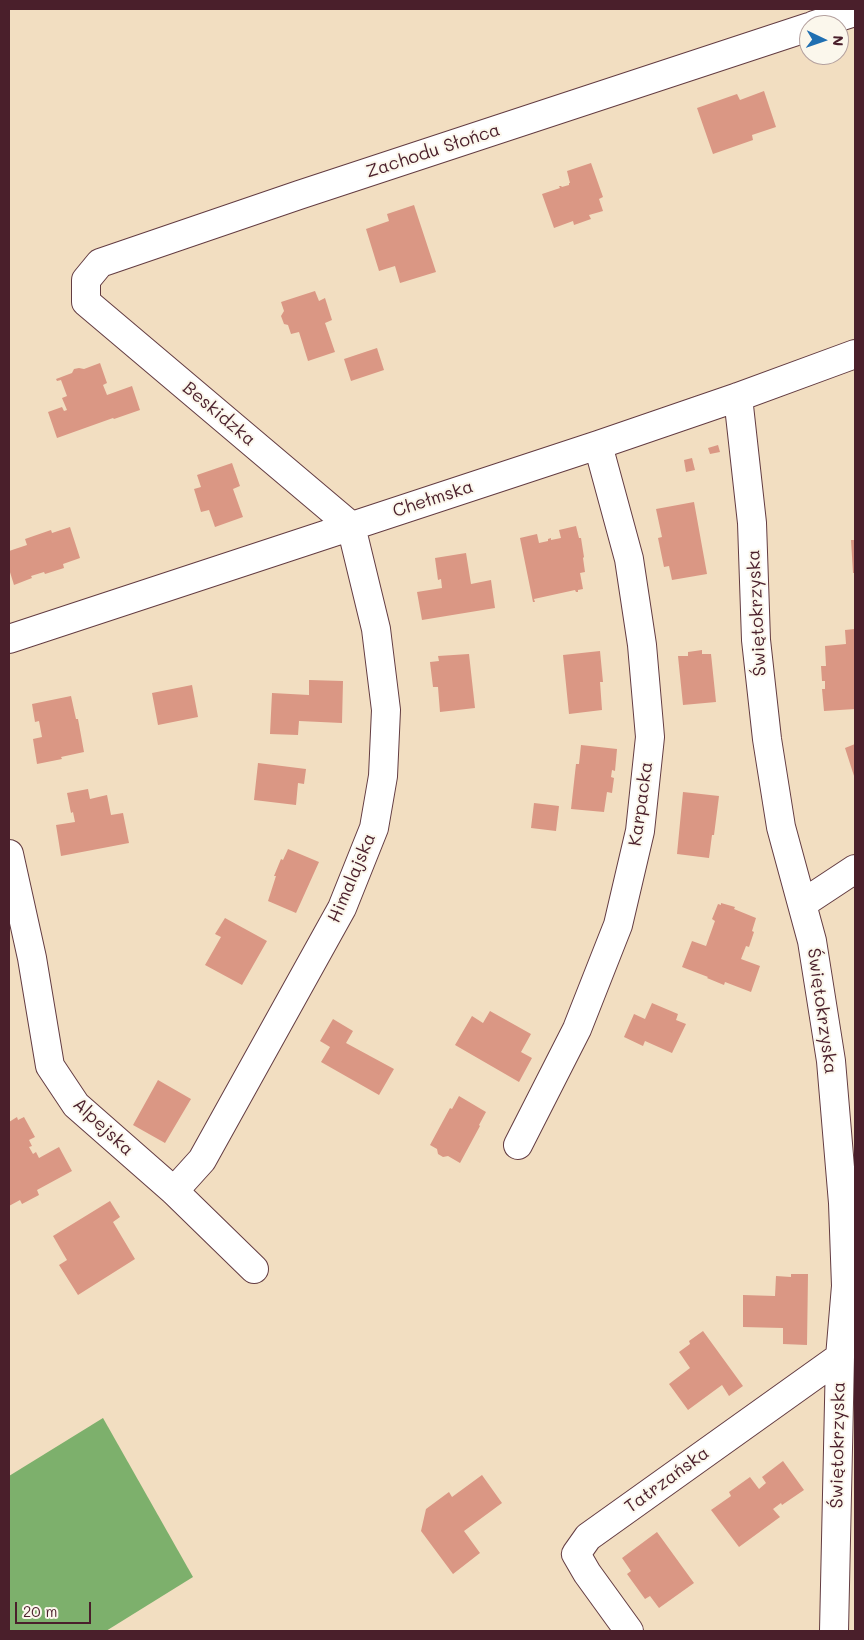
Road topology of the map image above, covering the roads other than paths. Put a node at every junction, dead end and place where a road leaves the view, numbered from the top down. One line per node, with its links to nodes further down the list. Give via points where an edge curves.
1 (799, 30): 2 (street, Zachodu Słońca, via 100,263 86,280)
2 (86, 302): 6 (street, Beskidzka)
3 (855, 354): 4 (street, Chełmska)
4 (738, 397): 5 (street, Chełmska); 10 (street, Świętokrzyska, via 752,523 756,640 767,739 781,827)
5 (598, 446): 6 (street, Chełmska); 11 (street, Karpacka, via 629,559 642,645 650,737 640,831 618,925 577,1029)
6 (351, 526): 7 (street, Chełmska); 12 (street, Himalajska, via 376,629 386,710 383,776 374,828 337,917 202,1160)
7 (9, 639)
8 (9, 854): 12 (street, Alpejska, via 32,958 50,1066 76,1105)
9 (855, 869): 10 (street)
10 (802, 904): 14 (street, Świętokrzyska, via 812,941 831,1061 843,1194 846,1286)
11 (518, 1145)
12 (174, 1191): 13 (street, Alpejska)
13 (254, 1270)
14 (840, 1357): 15 (street, Tatrzańska, via 588,1537 576,1554 586,1573); 16 (street, Świętokrzyska)
15 (629, 1631)
16 (834, 1631)

